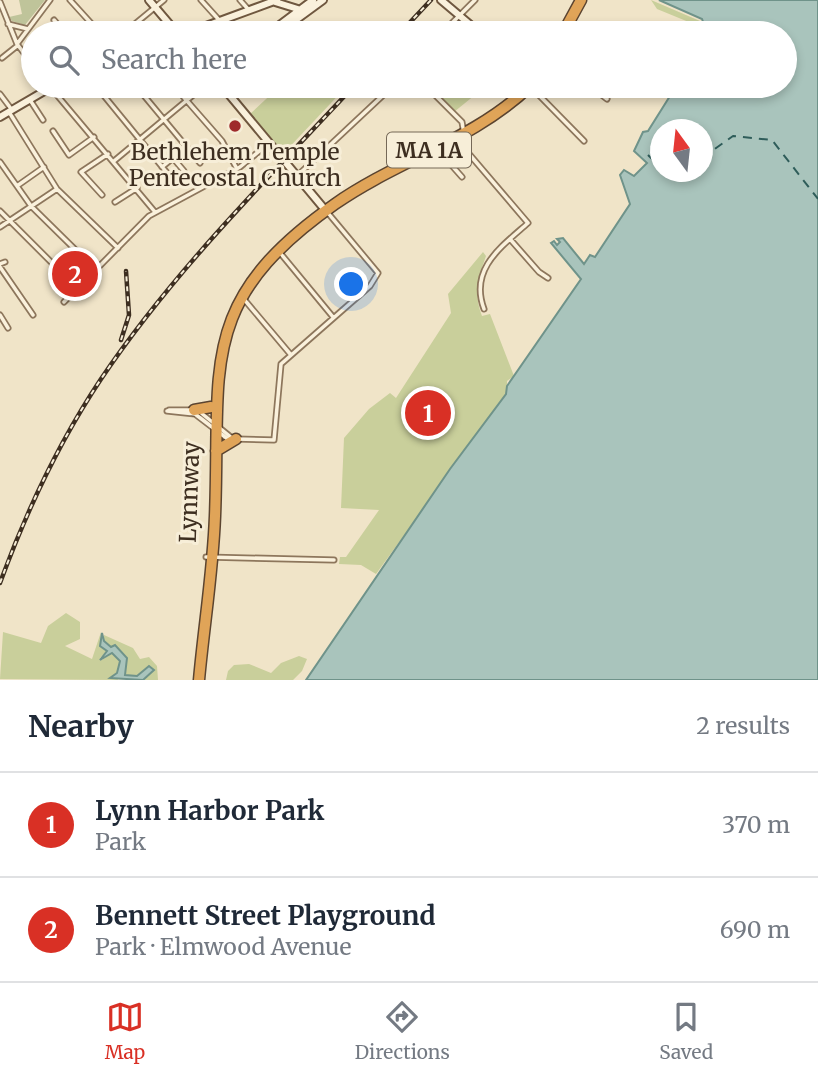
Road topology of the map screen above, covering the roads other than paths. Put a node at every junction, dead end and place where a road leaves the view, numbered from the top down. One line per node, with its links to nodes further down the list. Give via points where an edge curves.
1 (50, 0): 20 (street)
2 (70, 0): 21 (street)
3 (149, 0): 16 (main road)
4 (164, 0): 16 (street)
5 (201, 0): 24 (street)
6 (240, 0): 17 (street)
7 (313, 0): 18 (main road)
8 (323, 0): 18 (main road)
9 (441, 0): 19 (main road)
10 (475, 0): 19 (street)
11 (581, 0): 29 (highway)
12 (587, 0): 30 (highway)
13 (0, 2): 31 (street)
14 (270, 2): 15 (main road); 17 (main road)
15 (290, 3): 18 (main road)
16 (155, 7): 22 (street); 23 (main road)
17 (250, 10): 24 (main road)
18 (303, 11): 25 (main road); 26 (main road)
19 (458, 14): 27 (street); 28 (main road)
20 (35, 21)
21 (89, 21)
22 (138, 21)
23 (167, 21)
24 (220, 21)
25 (288, 21)
26 (292, 21)
27 (452, 21)
28 (466, 21)
29 (570, 21)
30 (576, 21)
31 (8, 24): 32 (street); 34 (street)
32 (21, 27)
33 (21, 40): 34 (street)
34 (17, 45): 35 (street); 36 (street)
35 (21, 50)
36 (2, 58)
37 (0, 94): 52 (street)
38 (33, 98): 50 (main road)
39 (61, 98): 58 (street)
40 (106, 98): 59 (street)
41 (146, 98): 55 (street)
42 (184, 98): 51 (street)
43 (190, 98): 51 (street)
44 (232, 98): 62 (main road)
45 (380, 98): 75 (street)
46 (438, 98): 57 (street, via 461,121)
47 (506, 98): 57 (highway, Lynnway / MA 1A)
48 (516, 98): 57 (highway, Lynnway / MA 1A)
49 (542, 98): 61 (street)
50 (30, 100): 52 (main road); 54 (street)
51 (186, 101): 55 (street); 72 (street, via 222,141)
52 (10, 111): 53 (main road); 69 (street)
53 (0, 117)
54 (43, 120)
55 (164, 120): 59 (street); 68 (street)
56 (53, 131): 58 (street, via 69,155)
57 (464, 131): 60 (highway, Lynnway / MA 1A); 64 (street); 84 (highway, Lynnway / MA 1A, via 383,166)
58 (94, 137): 65 (street)
59 (139, 140): 66 (street); 70 (street)
60 (449, 141): 63 (highway, Lynnway / MA 1A); 64 (highway)
61 (584, 141)
62 (269, 143): 72 (street); 75 (main road)
63 (435, 147): 76 (street); 84 (highway, Lynnway / MA 1A, via 382,174)
64 (466, 149): 88 (street, via 528,223)
65 (108, 154): 66 (street); 80 (street, via 81,172)
66 (114, 161): 79 (street)
67 (0, 162): 71 (street)
68 (200, 163)
69 (44, 167): 77 (street); 78 (street)
70 (162, 167): 73 (street, via 173,159); 74 (street)
71 (2, 169): 77 (street)
72 (237, 169): 85 (street)
73 (184, 171)
74 (168, 174)
75 (297, 176): 84 (main road)
76 (462, 177)
77 (17, 186): 82 (street)
78 (57, 188): 82 (street); 89 (street)
79 (137, 188): 81 (street); 85 (street)
80 (102, 195)
81 (116, 202)
82 (31, 205): 86 (street); 93 (street)
83 (0, 211): 86 (street)
84 (327, 211): 90 (highway, Lynnway / MA 1A); 101 (street, via 378,273 370,286); 104 (highway, Lynnway / MA 1A, via 269,251 231,302 214,354)
85 (155, 212): 89 (street)
86 (10, 220): 87 (street); 95 (street)
87 (0, 227)
88 (510, 239): 94 (street); 98 (street, via 487,261 478,290)
89 (118, 248): 93 (street)
90 (278, 250): 96 (highway, Lynnway / MA 1A); 101 (street)
91 (5, 262): 92 (street)
92 (0, 266): 100 (street)
93 (96, 270): 95 (street)
94 (548, 278)
95 (78, 289): 97 (street)
96 (242, 296): 103 (street); 106 (highway, Lynnway / MA 1A, via 221,349)
97 (64, 302)
98 (484, 309)
99 (0, 315): 102 (street)
100 (33, 315)
101 (333, 317): 103 (street)
102 (8, 328)
103 (291, 355): 107 (street, via 279,369 274,440)
104 (211, 407): 105 (highway); 106 (highway, Lynnway / MA 1A)
105 (194, 410): 106 (street); 106 (street, via 167,411 194,414)
106 (214, 427): 107 (street, via 226,440); 108 (highway, Lynnway / MA 1A); 109 (highway, Lynnway / MA 1A)
107 (236, 439): 108 (highway)
108 (216, 451): 109 (highway, Lynnway / MA 1A)
109 (209, 557): 110 (street); 111 (highway, Lynnway / MA 1A)
110 (334, 560)
111 (197, 680)

